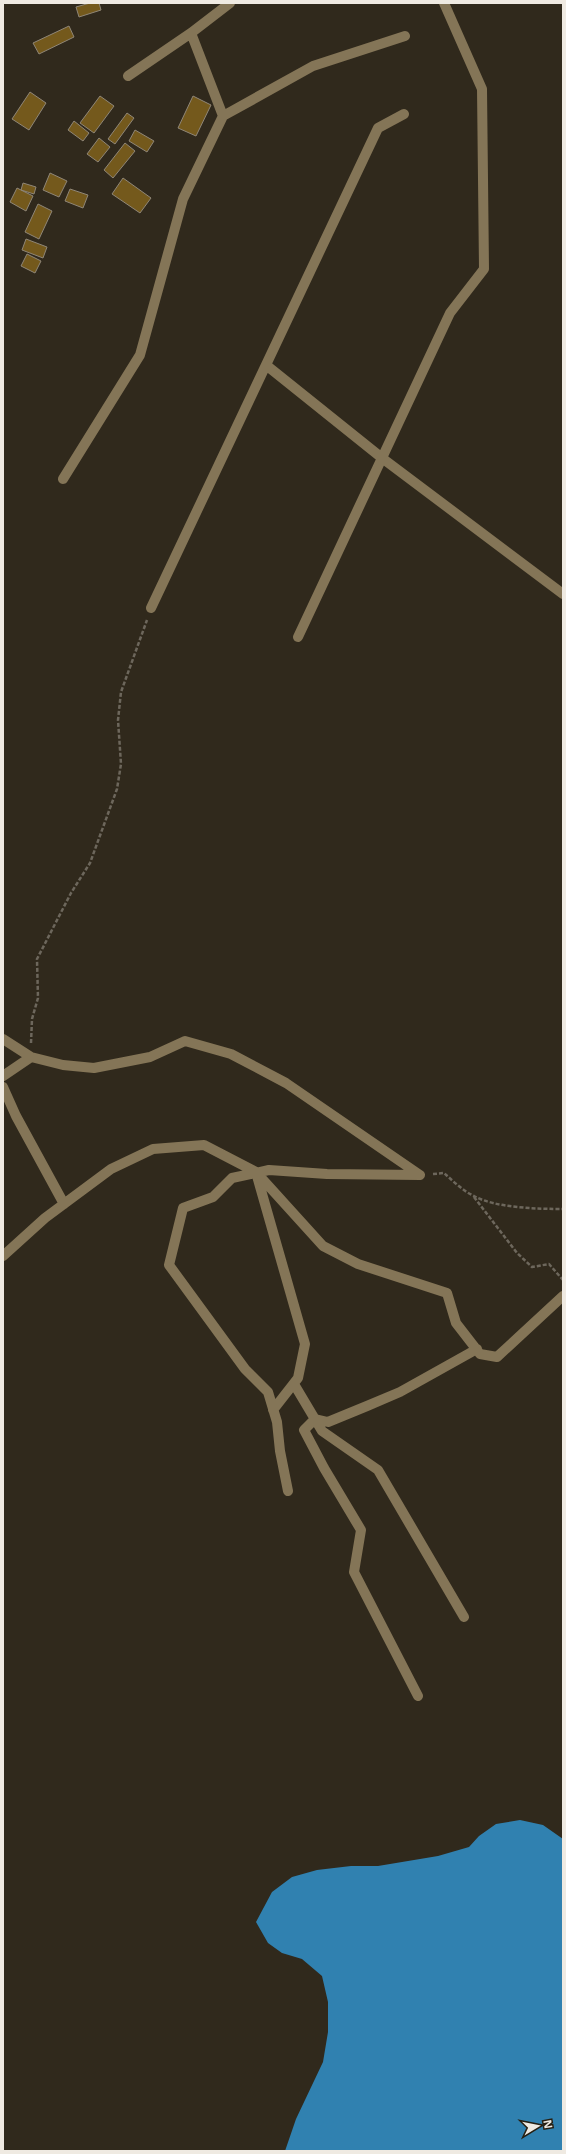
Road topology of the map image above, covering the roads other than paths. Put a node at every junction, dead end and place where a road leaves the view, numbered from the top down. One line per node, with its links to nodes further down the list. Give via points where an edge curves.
1 (230, 3): 3 (street)
2 (444, 3): 9 (street, via 482,89 484,269 450,313)
3 (191, 33): 5 (street); 7 (street)
4 (405, 36): 7 (street, via 313,66)
5 (128, 76)
6 (404, 114): 8 (street, via 378,128)
7 (223, 116): 10 (street, via 183,199 140,356)
8 (266, 365): 9 (street); 12 (street)
9 (382, 458): 11 (street); 13 (street)
10 (64, 478)
11 (563, 594)
12 (152, 608)
13 (298, 637)
14 (3, 1039): 15 (street)
15 (31, 1057): 16 (street); 18 (street, via 63,1065 94,1068 150,1057 185,1041 231,1054 286,1082 420,1175 328,1174 269,1170)
16 (3, 1076)
17 (3, 1087): 19 (street)
18 (256, 1172): 19 (street, via 204,1145 153,1149 111,1169); 22 (street, via 323,1246 358,1264 447,1293 456,1323); 23 (street, via 305,1344 298,1378); 24 (street, via 232,1178 213,1197 183,1208 169,1265 245,1369 268,1392)
19 (64, 1204): 20 (street)
20 (3, 1256)
21 (563, 1296): 22 (street, via 497,1358 480,1354)
22 (477, 1349): 25 (street, via 400,1392 328,1422)
23 (294, 1384): 24 (street); 25 (street)
24 (273, 1410): 26 (street)
25 (314, 1419): 27 (street, via 322,1431 378,1470); 28 (street, via 304,1430 361,1530 354,1572)
26 (288, 1491)
27 (464, 1617)
28 (418, 1696)

